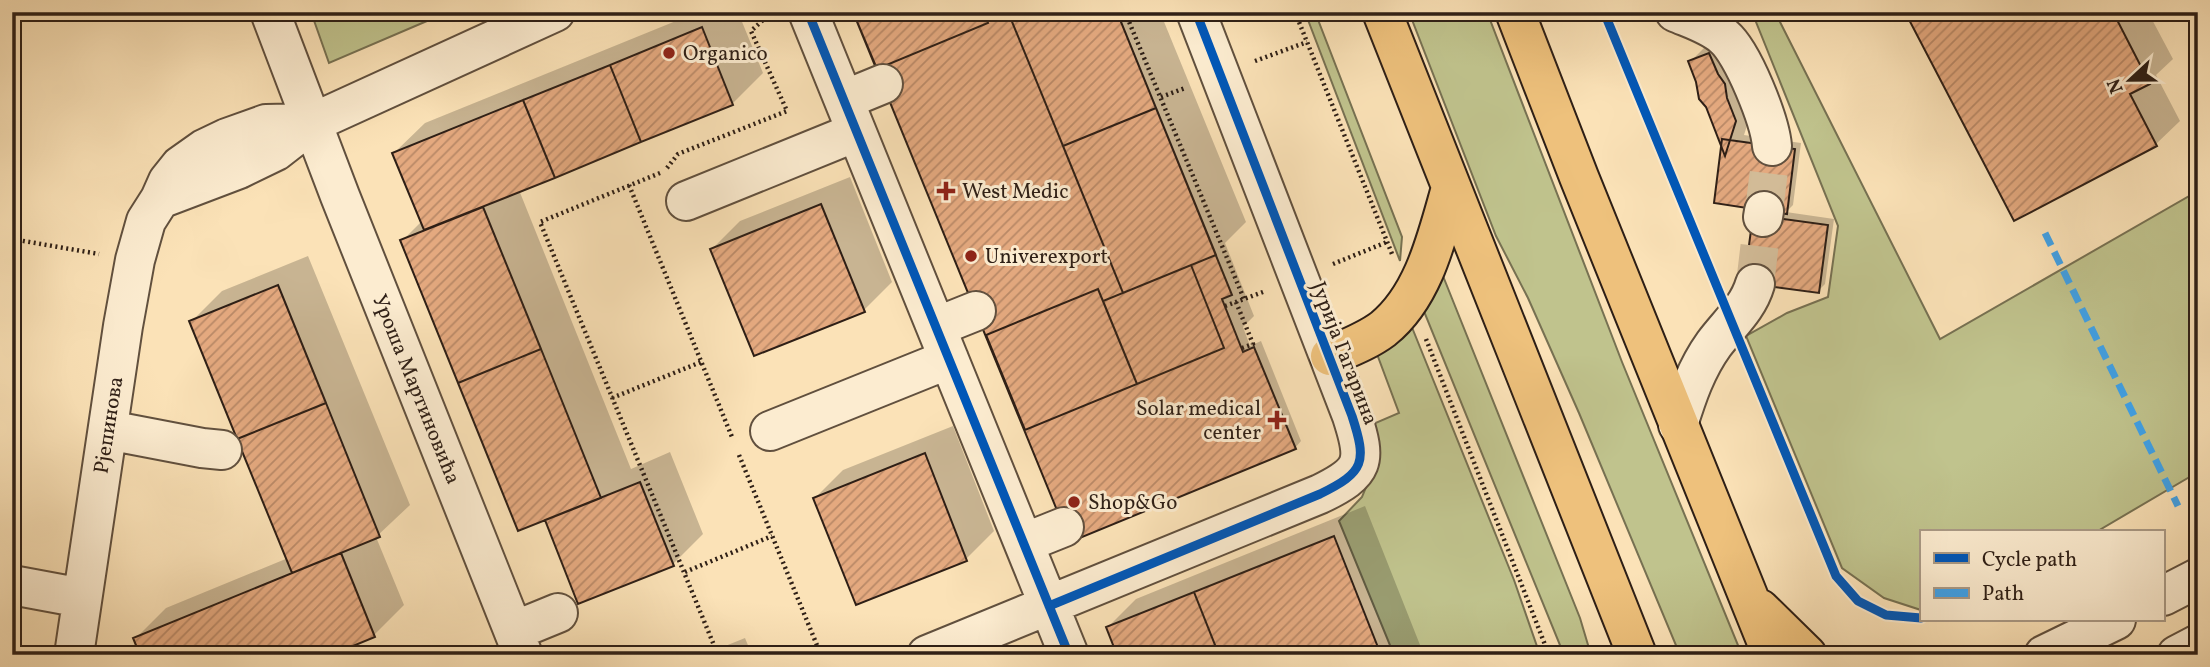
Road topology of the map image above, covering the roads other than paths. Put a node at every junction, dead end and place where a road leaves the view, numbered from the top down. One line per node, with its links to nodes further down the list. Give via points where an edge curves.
1 (270, 12): 10 (street, Уроша Мартиновића)
2 (555, 12): 10 (street)
3 (808, 12): 9 (street)
4 (1196, 12): 17 (street, Јурија Гагарина)
5 (1382, 12): 12 (main road)
6 (1515, 12): 18 (main road)
7 (1675, 12): 11 (street, via 1717,31 1733,46 1770,127)
8 (883, 84): 9 (street)
9 (850, 116): 13 (street); 16 (street)
10 (312, 123): 19 (street, Рјепинова, via 276,151 160,200 146,221 135,260); 34 (street, Уроша Мартиновића)
11 (1772, 146)
12 (1451, 188): 17 (main road, via 1411,300 1384,328); 30 (main road)
13 (686, 201)
14 (1755, 284): 18 (street, via 1746,305 1702,362)
15 (976, 311): 16 (street)
16 (942, 343): 20 (street); 23 (street)
17 (1330, 356): 29 (street, Јурија Гагарина, via 1360,438 1362,459 1345,481)
18 (1678, 425): 27 (main road)
19 (108, 430): 21 (street); 28 (street, Рјепинова)
20 (770, 431)
21 (222, 450)
22 (1064, 527): 23 (street)
23 (1024, 543): 29 (street)
24 (2198, 578): 26 (street)
25 (12, 586): 28 (street)
26 (2164, 595)
27 (1749, 597): 40 (main road); 41 (main road)
28 (82, 598): 35 (street, Рјепинова)
29 (1049, 606): 36 (street, Јурија Гагарина); 37 (street)
30 (1618, 611): 38 (main road); 39 (main road)
31 (558, 613): 34 (street)
32 (2112, 622): 42 (street)
33 (2198, 644): 43 (street)
34 (520, 648)
35 (74, 655)
36 (927, 655)
37 (1069, 655)
38 (1622, 655)
39 (1637, 655)
40 (1772, 655)
41 (1807, 655)
42 (2044, 655)
43 (2177, 655)

